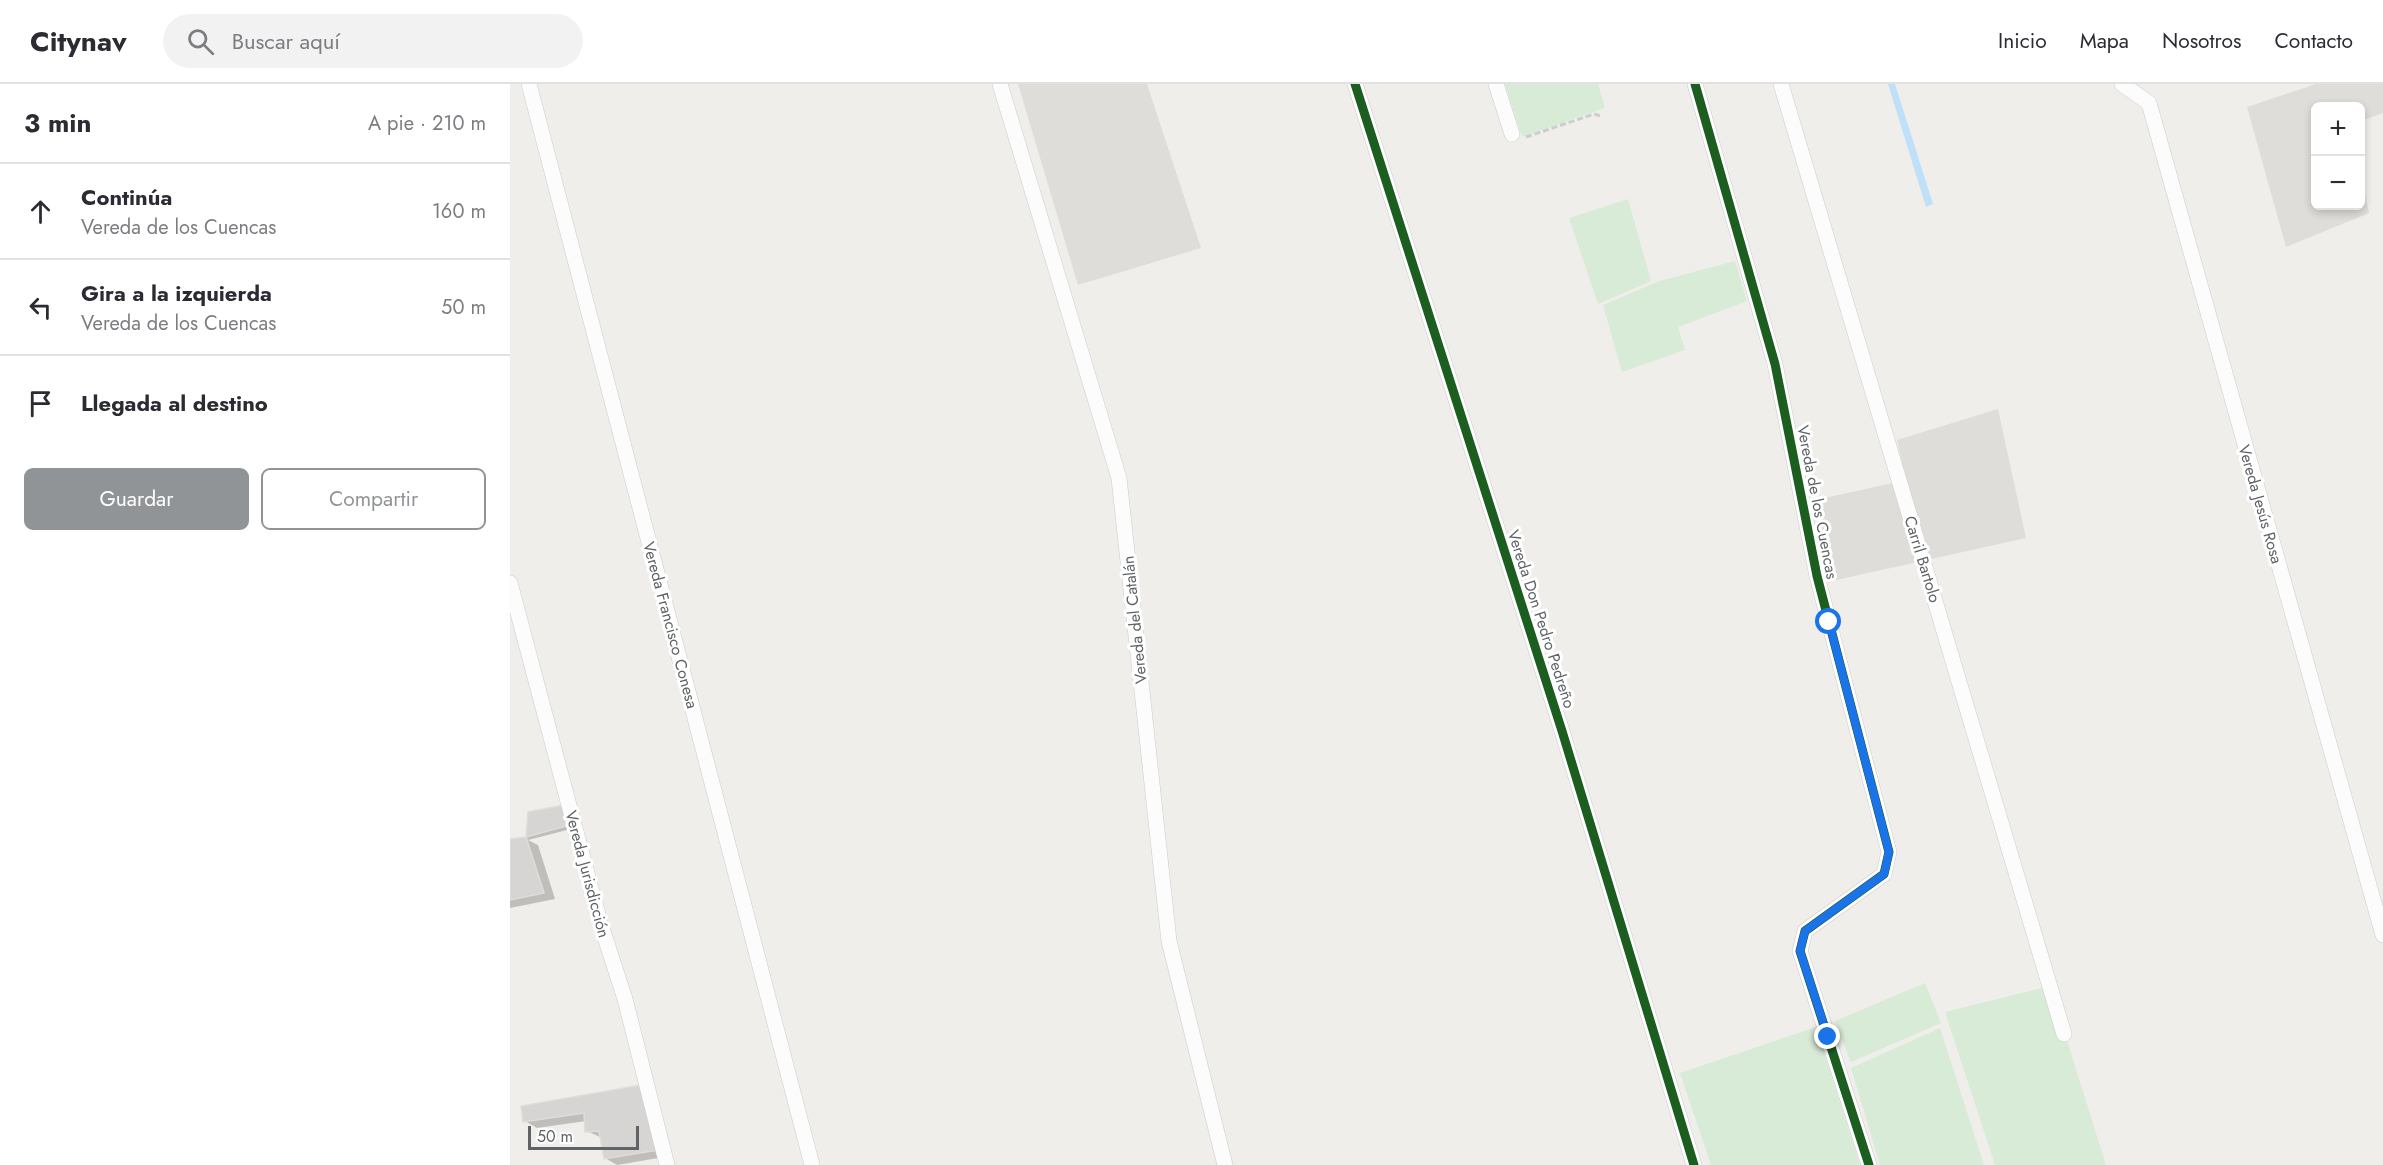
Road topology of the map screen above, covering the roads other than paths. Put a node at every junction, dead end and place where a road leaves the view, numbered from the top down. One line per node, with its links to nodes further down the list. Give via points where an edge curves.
1 (529, 84): 13 (street, Vereda Francisco Conesa)
2 (1000, 84): 14 (street, Vereda del Catalán, via 1119,478 1169,941)
3 (1355, 84): 15 (street, Vereda Don Pedro Pedreño, via 1562,731)
4 (1496, 84): 8 (street)
5 (1695, 84): 16 (street, Vereda de los Cuencas, via 1775,364 1817,576 1889,852 1884,874 1805,931 1800,951)
6 (1781, 84): 11 (street, Carril Bartolo)
7 (2122, 84): 10 (street, Vereda Jesús Rosa, via 2149,104)
8 (1519, 136)
9 (510, 583): 12 (street, Vereda Jurisdicción)
10 (2383, 935)
11 (2064, 1034)
12 (667, 1165)
13 (812, 1165)
14 (1225, 1165)
15 (1694, 1165)
16 (1869, 1165)

